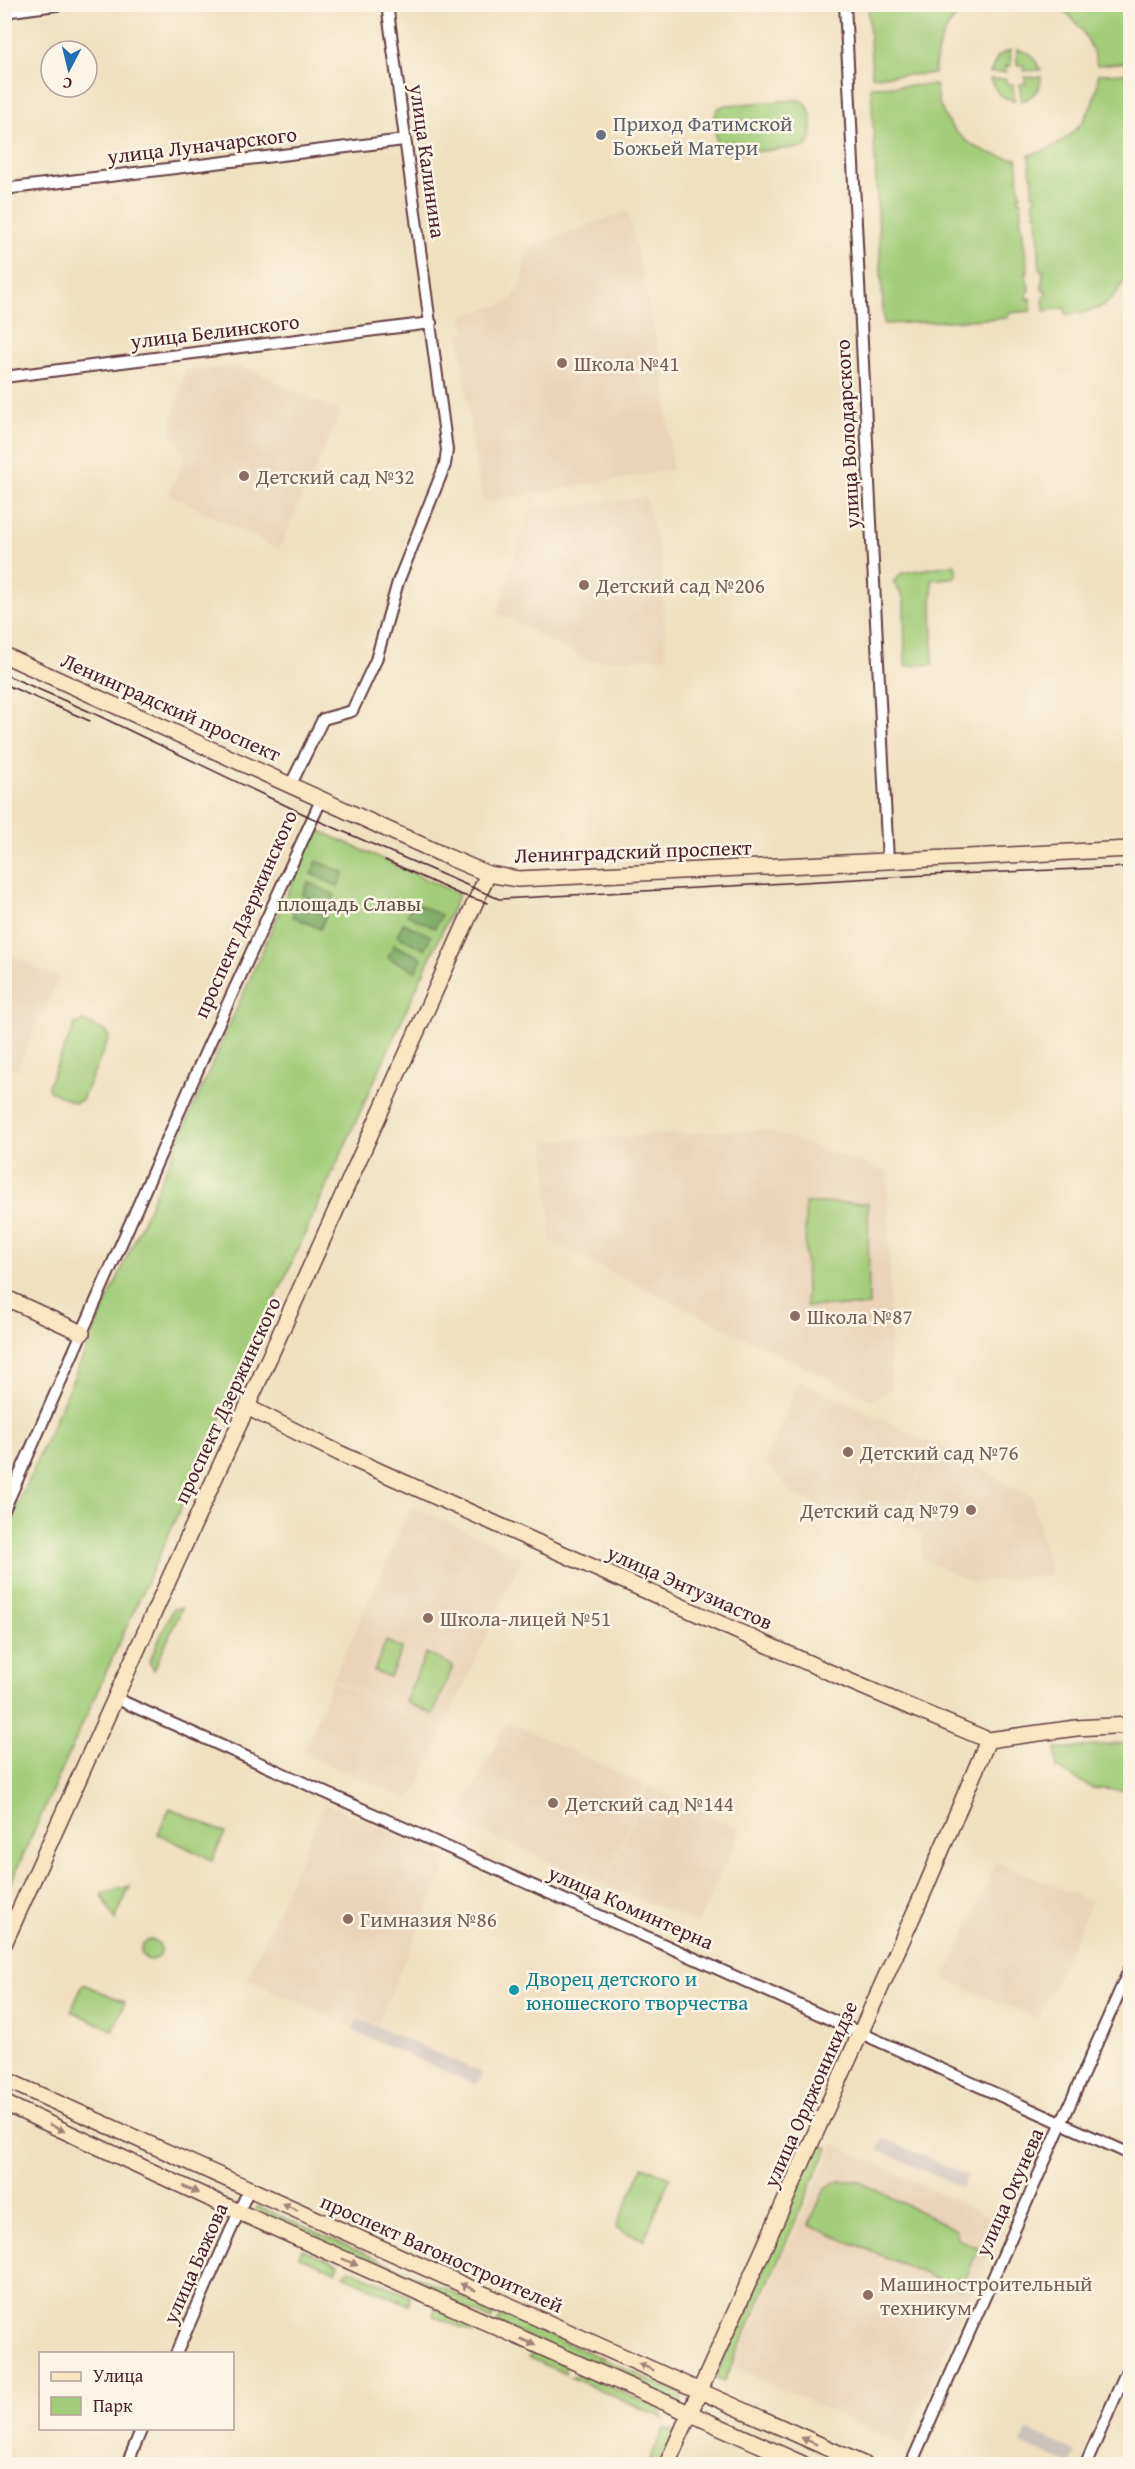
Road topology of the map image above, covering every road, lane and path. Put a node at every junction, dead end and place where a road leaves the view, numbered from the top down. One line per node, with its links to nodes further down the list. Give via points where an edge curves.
1 (64, 4): 4 (street)
2 (387, 4): 5 (street, улица Калинина)
3 (845, 4): 13 (street, улица Володарского)
4 (4, 12)
5 (404, 140): 6 (street, улица Луначарского); 7 (street, улица Калинина)
6 (4, 189)
7 (431, 323): 8 (street, улица Белинского); 10 (street, проспект Дзержинского, via 447,450 442,475 398,582 376,660 352,711 323,719)
8 (4, 377)
9 (4, 656): 10 (street, Ленинградский проспект)
10 (291, 783): 11 (street, Ленинградский проспект)
11 (322, 798): 14 (street, Ленинградский проспект); 16 (street, проспект Дзержинского)
12 (1131, 849): 13 (street, Ленинградский проспект)
13 (888, 861): 14 (street, Ленинградский проспект, via 518,879)
14 (488, 874): 17 (street, проспект Дзержинского)
15 (4, 1297): 16 (street)
16 (82, 1333): 18 (street, проспект Дзержинского)
17 (246, 1407): 19 (street, проспект Дзержинского); 21 (street, улица Энтузиастов, via 505,1528)
18 (4, 1510)
19 (115, 1698): 22 (street, проспект Дзержинского); 24 (street, улица Коминтерна)
20 (1131, 1725): 21 (street)
21 (988, 1740): 24 (street, улица Орджоникидзе)
22 (4, 1944)
23 (1131, 1968): 27 (street, улица Окунева)
24 (860, 2034): 27 (street, улица Коминтерна); 33 (street, улица Орджоникидзе)
25 (4, 2079): 29 (street, проспект Вагоностроителей)
26 (4, 2103): 30 (street, one-way to 30)
27 (1060, 2124): 28 (street, улица Коминтерна); 40 (street, улица Окунева)
28 (1131, 2154)
29 (249, 2189): 30 (street, улица Бажова); 33 (street, проспект Вагоностроителей, one-way to 29)
30 (239, 2212): 31 (street, улица Бажова); 34 (street, one-way to 34)
31 (177, 2352)
32 (1131, 2364): 41 (street)
33 (699, 2391): 34 (street, улица Орджоникидзе); 39 (street, проспект Вагоностроителей, one-way to 33)
34 (689, 2414): 37 (street, улица Орджоникидзе); 38 (street)
35 (141, 2430): 36 (street)
36 (127, 2464)
37 (667, 2464)
38 (803, 2464)
39 (863, 2464)
40 (911, 2464)
41 (1086, 2464)

